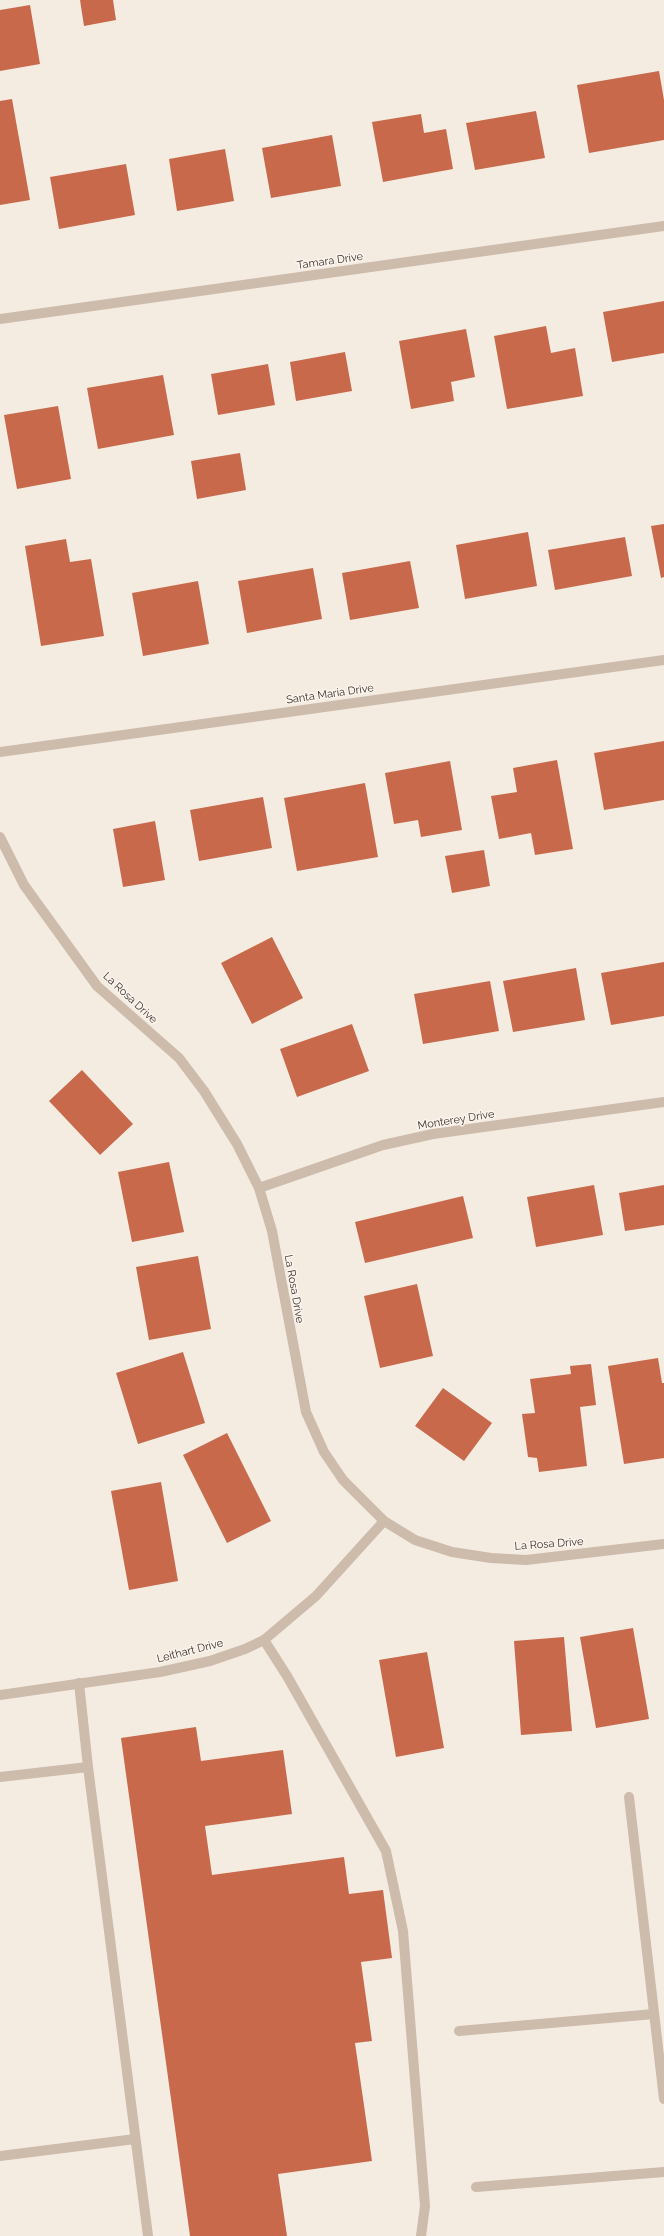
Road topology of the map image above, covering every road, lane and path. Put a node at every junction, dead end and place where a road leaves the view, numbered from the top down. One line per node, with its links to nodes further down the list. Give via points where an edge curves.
1 (664, 226): 2 (street, Tamara Drive)
2 (0, 319)
3 (664, 660): 4 (street, Santa Maria Drive)
4 (0, 752)
5 (0, 839): 7 (street, La Rosa Drive, via 24,885 97,986 179,1058 223,1120)
6 (664, 1102): 7 (street, Monterey Drive, via 426,1136 383,1145)
7 (259, 1188): 8 (street, La Rosa Drive, via 272,1231 306,1412 324,1452 342,1480)
8 (384, 1521): 9 (street, La Rosa Drive, via 415,1540 452,1552 491,1558 526,1560); 10 (street, Leithart Drive, via 316,1596)
9 (664, 1544)
10 (264, 1640): 11 (street, Leithart Drive, via 210,1661 160,1672); 24 (street, via 386,1851 403,1931 425,2206)
11 (80, 1683): 12 (street, Leithart Drive); 13 (street)
12 (0, 1695)
13 (88, 1767): 14 (street); 19 (street)
14 (0, 1777)
15 (629, 1797): 16 (street)
16 (654, 2014): 17 (street); 18 (street)
17 (459, 2031)
18 (664, 2099)
19 (135, 2139): 20 (street); 23 (street)
20 (0, 2156)
21 (664, 2172): 22 (street)
22 (476, 2187)
23 (148, 2236)
24 (421, 2236)

